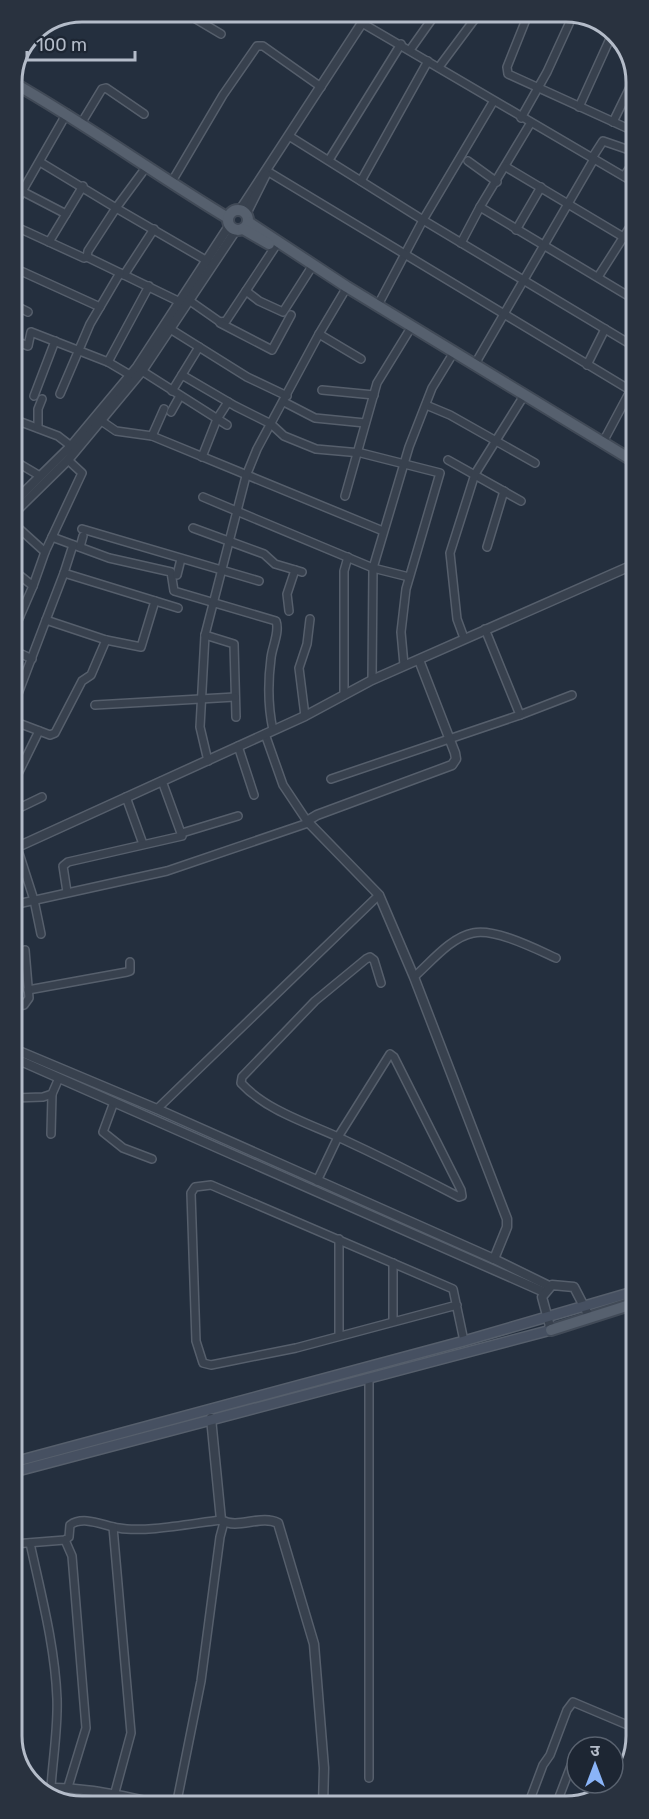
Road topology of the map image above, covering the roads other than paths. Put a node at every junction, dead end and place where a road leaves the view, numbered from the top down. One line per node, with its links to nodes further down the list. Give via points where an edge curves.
1 (205, 22): 7 (street)
2 (362, 23): 9 (street); 13 (street)
3 (429, 23): 10 (street)
4 (472, 23): 12 (street)
5 (525, 23): 15 (street, via 507,71)
6 (569, 23): 15 (street)
7 (221, 34)
8 (609, 40): 18 (street)
9 (401, 44): 10 (street); 29 (street)
10 (410, 50): 11 (street)
11 (428, 61): 12 (street); 38 (street)
12 (439, 68): 17 (street)
13 (321, 87): 26 (street); 37 (street, via 263,46 257,46)
14 (23, 88): 19 (main road)
15 (538, 88): 18 (street); 21 (street)
16 (626, 94): 23 (street)
17 (493, 102): 21 (street); 48 (street)
18 (579, 107): 23 (street)
19 (67, 113): 22 (main road); 31 (street)
20 (144, 114): 22 (street, via 106,88)
21 (521, 118): 24 (street)
22 (82, 122): 32 (main road)
23 (613, 122): 25 (street)
24 (530, 123): 28 (street); 33 (street)
25 (626, 128)
26 (289, 136): 29 (street); 34 (street)
27 (626, 149): 28 (street, via 603,141)
28 (593, 159): 36 (street); 43 (street)
29 (329, 160): 38 (street)
30 (468, 161): 39 (street)
31 (40, 162): 40 (street); 42 (street)
32 (147, 166): 37 (main road); 45 (street); 47 (main road)
33 (506, 167): 39 (street); 41 (street)
34 (267, 171): 47 (street, via 256,182); 57 (street)
35 (626, 174): 36 (street)
36 (624, 177)
37 (174, 178): 47 (main road)
38 (361, 181): 48 (street)
39 (496, 182): 44 (street)
40 (83, 186): 45 (street); 46 (street)
41 (541, 187): 43 (street); 51 (street)
42 (24, 191): 46 (street)
43 (568, 203): 52 (street); 55 (street)
44 (480, 207): 51 (street); 54 (street)
45 (116, 208): 49 (street); 58 (street)
46 (66, 213): 53 (street)
47 (238, 220): 56 (main road); 59 (street); 60 (main road)
48 (423, 220): 54 (street); 57 (street)
49 (153, 229): 59 (street); 62 (street)
50 (23, 230): 53 (street)
51 (516, 230): 55 (street)
52 (625, 236): 63 (street)
53 (49, 242): 58 (street)
54 (461, 243): 64 (street)
55 (543, 245): 63 (street); 64 (street)
56 (275, 247): 60 (main road); 67 (street)
57 (405, 255): 70 (street); 74 (street)
58 (87, 257): 62 (street)
59 (211, 263): 69 (street)
60 (312, 265): 66 (main road); 67 (street, via 283,312 259,302)
61 (23, 272): 71 (street)
62 (122, 274): 65 (street); 71 (street)
63 (598, 278): 68 (street)
64 (523, 280): 74 (street); 79 (street)
65 (149, 286): 69 (street); 88 (street)
66 (347, 287): 70 (main road); 80 (street)
67 (246, 291): 76 (street, via 226,321)
68 (626, 294)
69 (185, 302): 76 (street); 78 (street)
70 (378, 305): 77 (main road)
71 (100, 308): 85 (street)
72 (23, 309): 73 (street)
73 (28, 312)
74 (503, 314): 89 (street); 90 (street)
75 (291, 315): 76 (street, via 272,350)
76 (220, 322)
77 (412, 326): 86 (main road); 99 (street, via 377,383)
78 (168, 328): 84 (street); 91 (street); 92 (street)
79 (605, 329): 82 (street); 90 (street)
80 (319, 334): 87 (street); 102 (street)
81 (55, 341): 83 (street, via 31,332 28,346); 85 (street); 111 (street, via 38,397)
82 (626, 342)
83 (23, 344)
84 (199, 347): 93 (street); 102 (street)
85 (80, 350): 88 (street); 97 (street)
86 (454, 352): 89 (main road); 104 (street)
87 (361, 359)
88 (108, 362): 92 (street)
89 (475, 363): 98 (main road)
90 (587, 365): 94 (street)
91 (142, 371): 96 (street); 106 (street)
92 (130, 375): 115 (street)
93 (182, 375): 96 (street); 103 (street)
94 (626, 388)
95 (322, 390): 99 (street)
96 (172, 391): 100 (street)
97 (60, 393)
98 (525, 394): 113 (street); 114 (main road)
99 (374, 395): 108 (street)
100 (180, 396): 105 (street); 112 (street)
101 (626, 398): 114 (street)
102 (286, 399): 108 (street, via 315,418); 109 (street)
103 (228, 402): 105 (street); 109 (street)
104 (426, 405): 113 (street); 121 (street)
105 (217, 419): 110 (street); 118 (street)
106 (100, 420): 112 (street, via 116,431); 119 (street)
107 (23, 423): 111 (street)
108 (365, 423): 116 (street)
109 (271, 424): 116 (street, via 284,436 315,449); 126 (street)
110 (227, 425)
111 (38, 428): 115 (street)
112 (152, 436): 118 (street)
113 (495, 440): 122 (street); 124 (street)
114 (603, 442): 117 (main road)
115 (71, 446): 125 (street)
116 (356, 453): 121 (street); 129 (street)
117 (626, 456)
118 (202, 457): 126 (street)
119 (68, 460): 132 (street); 137 (street, via 82,473)
120 (448, 460): 124 (street)
121 (406, 463): 135 (street); 149 (street, via 437,471 440,476)
122 (535, 463)
123 (23, 466): 125 (street)
124 (475, 474): 127 (street); 162 (street, via 450,553 457,620)
125 (40, 476): 128 (street)
126 (246, 476): 133 (street); 135 (street)
127 (504, 491): 131 (street); 140 (street)
128 (23, 493)
129 (345, 496)
130 (203, 497): 133 (street)
131 (521, 501)
132 (23, 504)
133 (237, 510): 138 (street); 142 (street)
134 (194, 528): 138 (street)
135 (383, 531): 144 (street)
136 (23, 532): 141 (street)
137 (52, 537): 139 (street); 141 (street)
138 (229, 542): 146 (street); 157 (street, via 298,571 287,594)
139 (77, 546): 143 (street, via 83,533); 147 (street); 155 (street, via 109,558 171,572 174,591)
140 (487, 547)
141 (45, 552): 152 (street)
142 (348, 557): 144 (street); 170 (street, via 344,571)
143 (181, 559): 146 (street); 148 (street)
144 (373, 568): 149 (street); 168 (street)
145 (626, 568): 160 (street)
146 (222, 571): 151 (street); 155 (street)
147 (64, 573): 153 (street); 158 (street)
148 (177, 575)
149 (409, 577): 167 (street, via 400,632)
150 (23, 578): 152 (street)
151 (259, 581)
152 (33, 586): 154 (street)
153 (155, 601): 156 (street); 163 (street, via 141,647)
154 (23, 603)
155 (213, 603): 161 (street); 180 (street, via 276,621)
156 (178, 608)
157 (289, 611)
158 (46, 620): 163 (street); 165 (street)
159 (310, 620): 176 (street, via 308,644 299,668)
160 (485, 629): 162 (street); 175 (street)
161 (204, 635): 172 (street, via 234,644); 173 (street)
162 (464, 638): 166 (street)
163 (106, 640): 179 (street, via 91,675 82,681 55,733)
164 (23, 654): 165 (street)
165 (32, 658): 169 (street)
166 (419, 660): 167 (street); 181 (street)
167 (404, 665): 168 (street)
168 (372, 680): 170 (street)
169 (23, 682)
170 (344, 694): 176 (street)
171 (572, 695): 175 (street)
172 (235, 697): 173 (street); 177 (street)
173 (201, 698): 174 (street); 183 (street, via 200,727)
174 (95, 705)
175 (520, 715): 181 (street)
176 (305, 716): 180 (street)
177 (236, 717)
178 (23, 725): 179 (street)
179 (39, 731): 184 (street)
180 (269, 732): 182 (street); 192 (street, via 283,785)
181 (447, 739): 185 (street); 192 (street, via 456,759 442,771 317,815)
182 (238, 746): 183 (street); 187 (street)
183 (208, 761): 186 (street)
184 (23, 764)
185 (331, 779)
186 (162, 781): 189 (street); 193 (street)
187 (254, 795)
188 (42, 797): 190 (street)
189 (126, 797): 194 (street); 195 (street)
190 (23, 806)
191 (238, 816): 193 (street)
192 (308, 822): 197 (street, via 167,872); 198 (street)
193 (183, 834): 194 (street)
194 (143, 844): 197 (street, via 68,862 62,871)
195 (23, 845)
196 (23, 869): 199 (street)
197 (67, 892): 199 (street)
198 (379, 895): 205 (street); 215 (street)
199 (34, 900): 200 (street); 201 (street)
200 (23, 903)
201 (41, 934)
202 (25, 950): 207 (street)
203 (556, 958): 205 (street, via 528,945 491,934 472,933 452,944)
204 (130, 962): 207 (street, via 127,972)
205 (414, 977): 221 (street, via 507,1219)
206 (381, 983): 217 (street, via 374,960 366,959 315,1001 241,1081 273,1107)
207 (28, 990): 208 (street, via 28,1001)
208 (22, 1003)
209 (22, 1053): 215 (street)
210 (22, 1062): 211 (street)
211 (59, 1078): 212 (street); 214 (street)
212 (52, 1094): 213 (street); 216 (street)
213 (22, 1098)
214 (114, 1102): 218 (street, via 103,1132 123,1148); 223 (street)
215 (157, 1109): 219 (street)
216 (51, 1134)
217 (338, 1137): 217 (street, via 388,1056 393,1056 462,1196); 219 (street)
218 (152, 1159)
219 (317, 1181): 221 (street)
220 (339, 1239): 222 (street); 232 (street); 232 (street, via 211,1185 195,1187 191,1193 196,1341 203,1363 211,1365)
221 (494, 1259): 223 (street)
222 (393, 1263): 225 (street, via 453,1289); 230 (street)
223 (546, 1289): 226 (street, via 559,1283 574,1287); 228 (street, via 542,1302)
224 (626, 1294): 226 (main road)
225 (457, 1305): 230 (street); 233 (street)
226 (585, 1306): 228 (main road); 229 (street)
227 (626, 1307): 229 (main road)
228 (546, 1317): 231 (street); 233 (main road)
229 (590, 1318): 231 (main road)
230 (393, 1321): 232 (street)
231 (551, 1330): 234 (main road)
232 (339, 1335)
233 (464, 1341): 236 (main road)
234 (369, 1379): 235 (main road); 244 (street)
235 (211, 1418): 237 (main road); 238 (street)
236 (22, 1460)
237 (22, 1470)
238 (223, 1521): 239 (street); 250 (street, via 201,1681); 251 (street, via 278,1522 314,1644)
239 (113, 1527): 240 (street, via 102,1522 75,1521); 247 (street, via 131,1733)
240 (66, 1540): 242 (street); 246 (street, via 72,1556 86,1728)
241 (22, 1543): 242 (street)
242 (30, 1543): 245 (street, via 55,1671 57,1701)
243 (626, 1724): 252 (street, via 573,1702)
244 (369, 1778)
245 (51, 1787): 246 (street)
246 (68, 1787): 247 (street)
247 (115, 1793): 248 (street); 249 (street)
248 (114, 1796)
249 (127, 1796)
250 (178, 1796)
251 (323, 1796)
252 (531, 1796)

